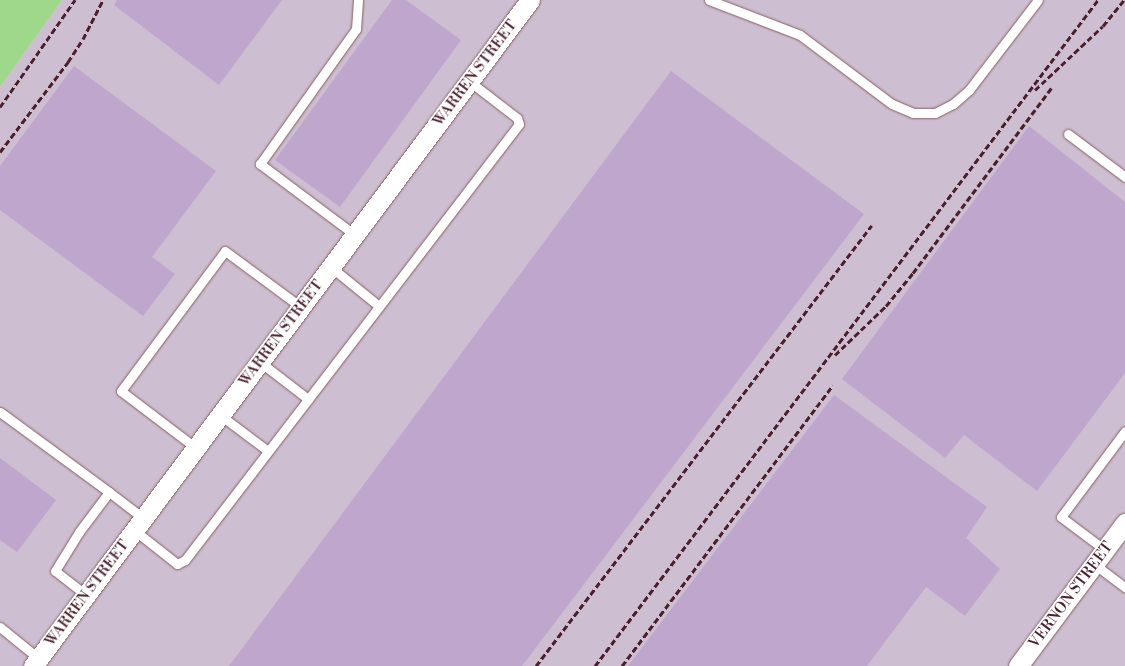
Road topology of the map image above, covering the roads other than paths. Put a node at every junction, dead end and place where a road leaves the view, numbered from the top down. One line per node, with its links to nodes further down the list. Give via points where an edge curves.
1 (358, 0): 8 (lane, via 356,29 260,164)
2 (530, 0): 5 (street, WARREN STREET)
3 (709, 0): 4 (lane, via 800,35 892,104 913,113 935,113 953,104 969,90)
4 (1038, 0)
5 (469, 81): 8 (street, WARREN STREET); 10 (lane, via 517,118 519,124)
6 (1068, 134): 7 (lane)
7 (1125, 177)
8 (355, 235): 9 (street, WARREN STREET)
9 (331, 267): 10 (lane); 11 (street, WARREN STREET)
10 (379, 306): 13 (lane)
11 (301, 307): 12 (street, WARREN STREET); 17 (lane, via 225,251 215,263 121,391)
12 (260, 362): 13 (lane); 15 (street, WARREN STREET)
13 (308, 399): 18 (lane)
14 (0, 412): 19 (lane)
15 (220, 415): 17 (street, WARREN STREET); 18 (lane)
16 (1125, 431): 22 (lane, via 1061,517)
17 (196, 448): 21 (street, WARREN STREET)
18 (268, 451): 21 (lane, via 185,560 177,564)
19 (108, 492): 21 (lane); 24 (lane, via 55,571)
20 (1125, 523): 22 (street, VERNON STREET)
21 (139, 524): 24 (street, WARREN STREET)
22 (1100, 557): 23 (lane); 27 (street, VERNON STREET)
23 (1125, 587)
24 (86, 595): 26 (street, WARREN STREET)
25 (0, 627): 26 (lane)
26 (36, 662)
27 (1018, 666)

